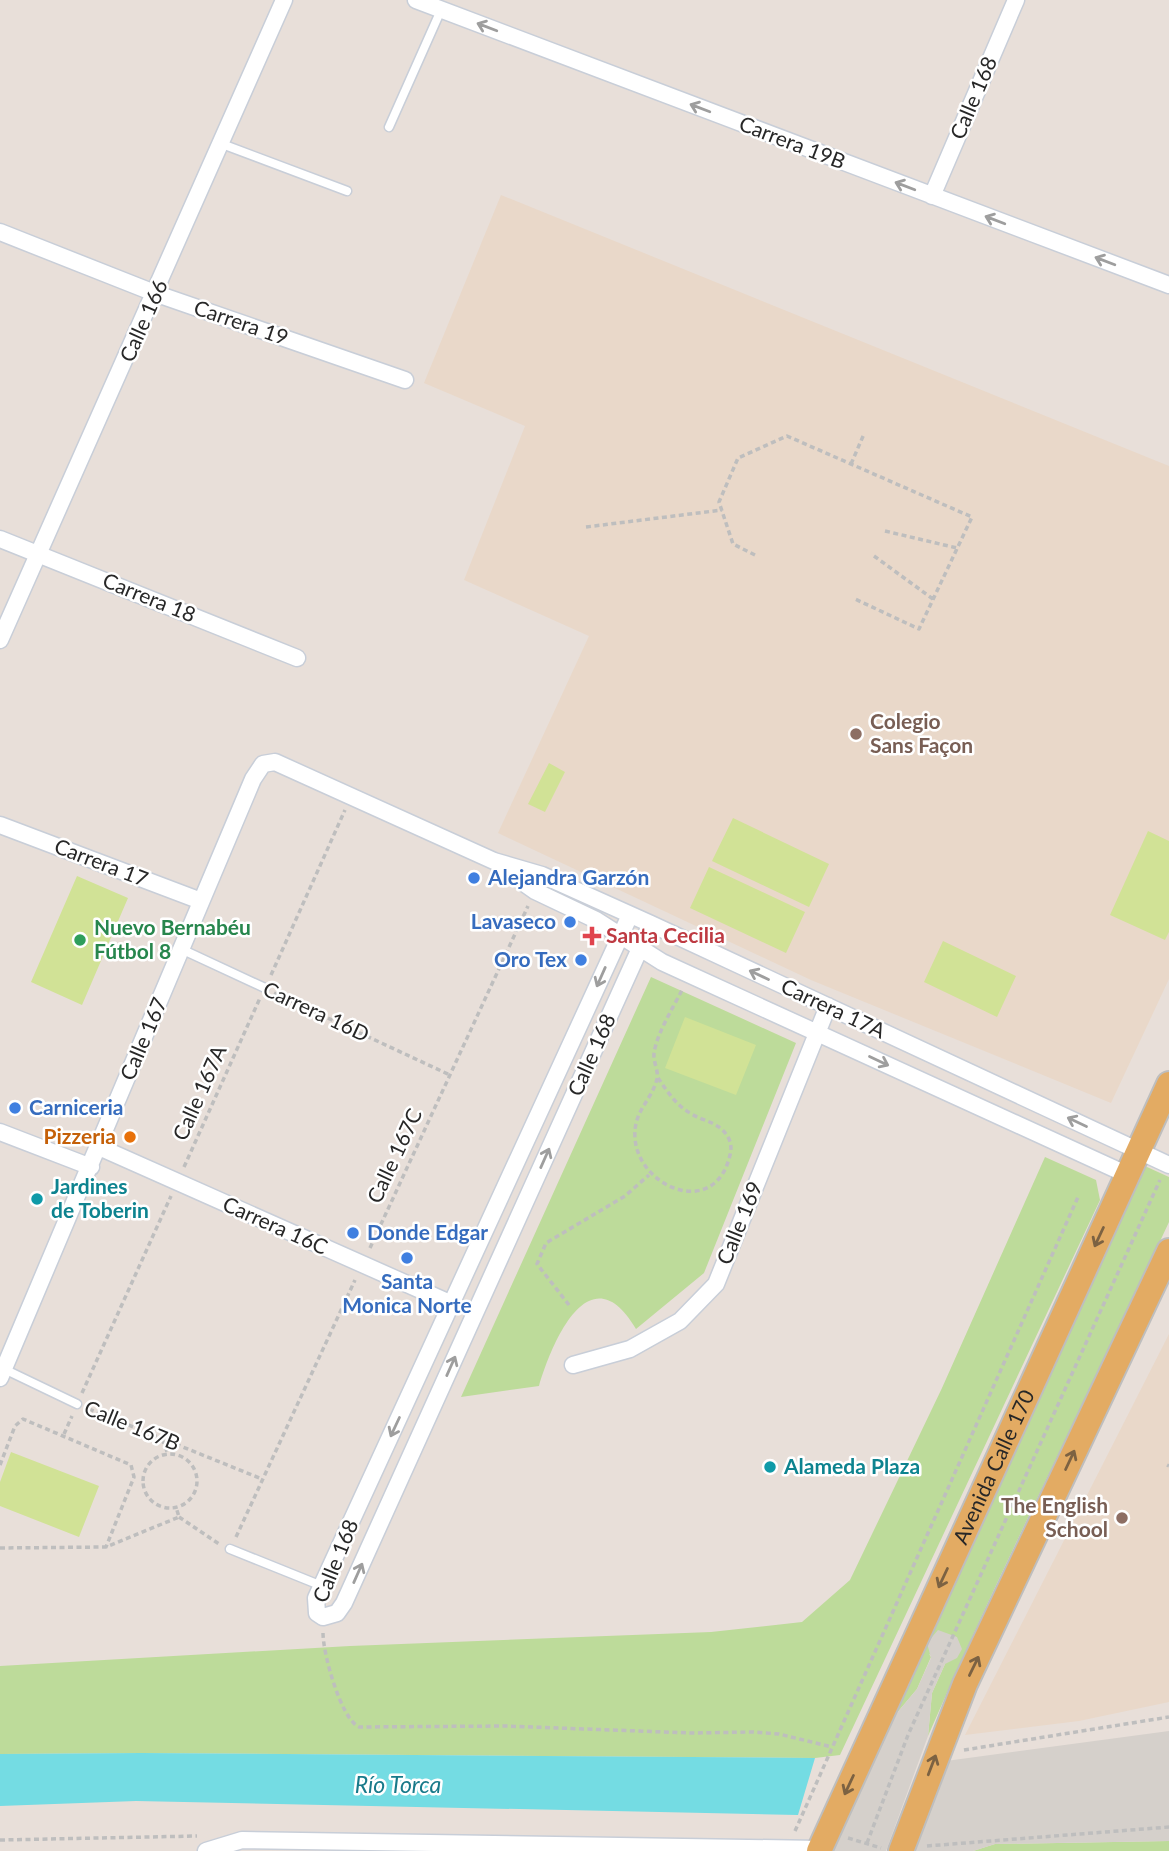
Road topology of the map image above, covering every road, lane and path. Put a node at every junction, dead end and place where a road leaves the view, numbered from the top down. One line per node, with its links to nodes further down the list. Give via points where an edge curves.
1 (285, 0): 6 (street, Calle 166)
2 (416, 0): 4 (street, Carrera 19B)
3 (1016, 0): 8 (street, Calle 168)
4 (441, 10): 5 (lane); 8 (street, Carrera 19B, one-way to 4)
5 (389, 127)
6 (222, 145): 7 (lane); 11 (street, Calle 166)
7 (347, 191)
8 (932, 196): 10 (street, Carrera 19B, one-way to 8)
9 (0, 232): 11 (street, Carrera 19)
10 (1169, 285)
11 (157, 294): 12 (street, Carrera 19); 20 (street, Calle 166)
12 (405, 380)
13 (863, 434): 14 (path)
14 (850, 464): 15 (path, via 787,436 738,458 719,502); 19 (path, via 972,516)
15 (722, 510): 16 (path); 21 (path, via 733,544)
16 (586, 527)
17 (885, 531): 19 (path)
18 (0, 539): 20 (street, Carrera 18)
19 (957, 548): 24 (path)
20 (38, 554): 25 (street, Calle 166); 26 (street, Carrera 18)
21 (755, 555)
22 (874, 556): 24 (path)
23 (855, 599): 24 (path, via 919,629)
24 (933, 599)
25 (0, 640)
26 (297, 658)
27 (288, 765): 28 (street, Carrera 17A); 32 (street, Calle 167, via 263,764 253,779)
28 (352, 796): 30 (street, Carrera 17A); 39 (path, Calle 167A)
29 (0, 825): 32 (street, Carrera 17)
30 (494, 861): 31 (street, Carrera 17A); 33 (street, Carrera 17A, via 542,875)
31 (535, 891): 35 (street, Carrera 17A); 42 (path, Calle 167C)
32 (201, 901): 37 (street, Calle 167)
33 (630, 915): 34 (street, Carrera 17A); 35 (street, Calle 168)
34 (651, 924): 36 (street, Calle 168); 40 (street, Carrera 17A, one-way to 34)
35 (620, 935): 36 (street, Carrera 17A); 56 (street, Calle 168, one-way to 56)
36 (640, 948): 41 (street, Carrera 17A); 72 (street, Calle 168, one-way to 36, via 338,1613 344,1603)
37 (181, 949): 39 (lane, Carrera 16D); 46 (street, Calle 167)
38 (685, 981): 43 (path, via 654,1051)
39 (265, 988): 42 (path, Carrera 16D); 52 (path, Calle 167A)
40 (828, 1006): 41 (street, Calle 169); 47 (street, Carrera 17A, one-way to 40)
41 (817, 1032): 51 (street, Carrera 17A, one-way to 51); 58 (street, Calle 169, via 716,1284 680,1321 630,1349)
42 (450, 1075): 55 (path, Calle 167C)
43 (658, 1078): 50 (path, via 636,1123 639,1158); 50 (path, via 671,1098 690,1114 724,1131 731,1155 714,1184 694,1192)
44 (1169, 1084): 47 (main road, Avenida Calle 170)
45 (0, 1132): 49 (street)
46 (99, 1147): 49 (street, Calle 167); 52 (street, Carrera 16C)
47 (1139, 1151): 48 (street, Carrera 17A); 51 (main road, Avenida Calle 170)
48 (1168, 1164): 78 (path, via 908,1735)
49 (90, 1167): 59 (street, Calle 167)
50 (649, 1175): 57 (path, via 625,1196 546,1242 537,1264)
51 (1128, 1175): 80 (main road, Avenida Calle 170, one-way to 80)
52 (177, 1182): 55 (street, Carrera 16C); 60 (path, Calle 167A)
53 (1079, 1196): 74 (path)
54 (1169, 1251): 81 (main road, one-way to 54, via 965,1684)
55 (362, 1264): 56 (street, Carrera 16C); 65 (path, Calle 167C)
56 (452, 1304): 71 (street, Calle 168, one-way to 71)
57 (569, 1305)
58 (573, 1365)
59 (2, 1374): 60 (lane, Calle 167B)
60 (77, 1404): 61 (path); 62 (path, Calle 167B)
61 (64, 1434): 64 (path, via 30,1420 20,1421); 68 (path, via 128,1463 135,1471)
62 (162, 1439): 63 (path); 65 (path, Calle 167B)
63 (168, 1454): 66 (path, via 190,1462 197,1476 195,1492); 66 (path, via 153,1460 143,1481 154,1502)
64 (0, 1465)
65 (262, 1479): 70 (path, Calle 167C)
66 (176, 1507): 67 (path)
67 (179, 1517): 68 (path); 70 (path, via 207,1539)
68 (106, 1547): 69 (path)
69 (0, 1548)
70 (230, 1549): 71 (lane)
71 (322, 1586): 72 (street, Calle 168, via 314,1606)
72 (323, 1617): 74 (path, via 323,1650 347,1717 359,1727 752,1732)
73 (1169, 1717): 75 (path)
74 (832, 1747): 77 (path)
75 (959, 1751)
76 (1169, 1827): 81 (path)
77 (793, 1835)
78 (867, 1843): 80 (path); 81 (path)
79 (649, 1844): 80 (street); 82 (street, via 242,1840); 83 (street)
80 (825, 1845)
81 (904, 1849)
82 (206, 1851)
83 (673, 1851)

